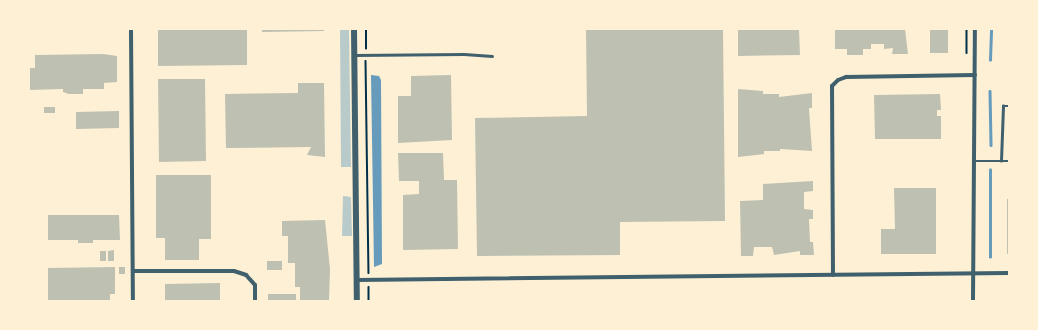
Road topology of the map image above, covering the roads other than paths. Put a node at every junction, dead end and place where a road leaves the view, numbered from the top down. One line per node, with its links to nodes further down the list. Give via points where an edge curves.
1 (131, 29): 11 (street)
2 (354, 29): 4 (street)
3 (975, 29): 6 (street)
4 (354, 55): 5 (lane); 15 (street)
5 (492, 56)
6 (975, 75): 8 (street); 14 (street, via 846,77 832,86)
7 (1009, 106): 9 (lane, via 1003,106)
8 (974, 161): 9 (lane); 12 (street)
9 (1001, 161): 10 (lane)
10 (1009, 161)
11 (133, 271): 16 (street); 17 (street, via 234,271 246,275 255,285)
12 (973, 273): 13 (street); 14 (street); 19 (street)
13 (1009, 273)
14 (833, 275): 15 (street)
15 (357, 280): 18 (street)
16 (133, 301)
17 (255, 301)
18 (357, 301)
19 (973, 301)

